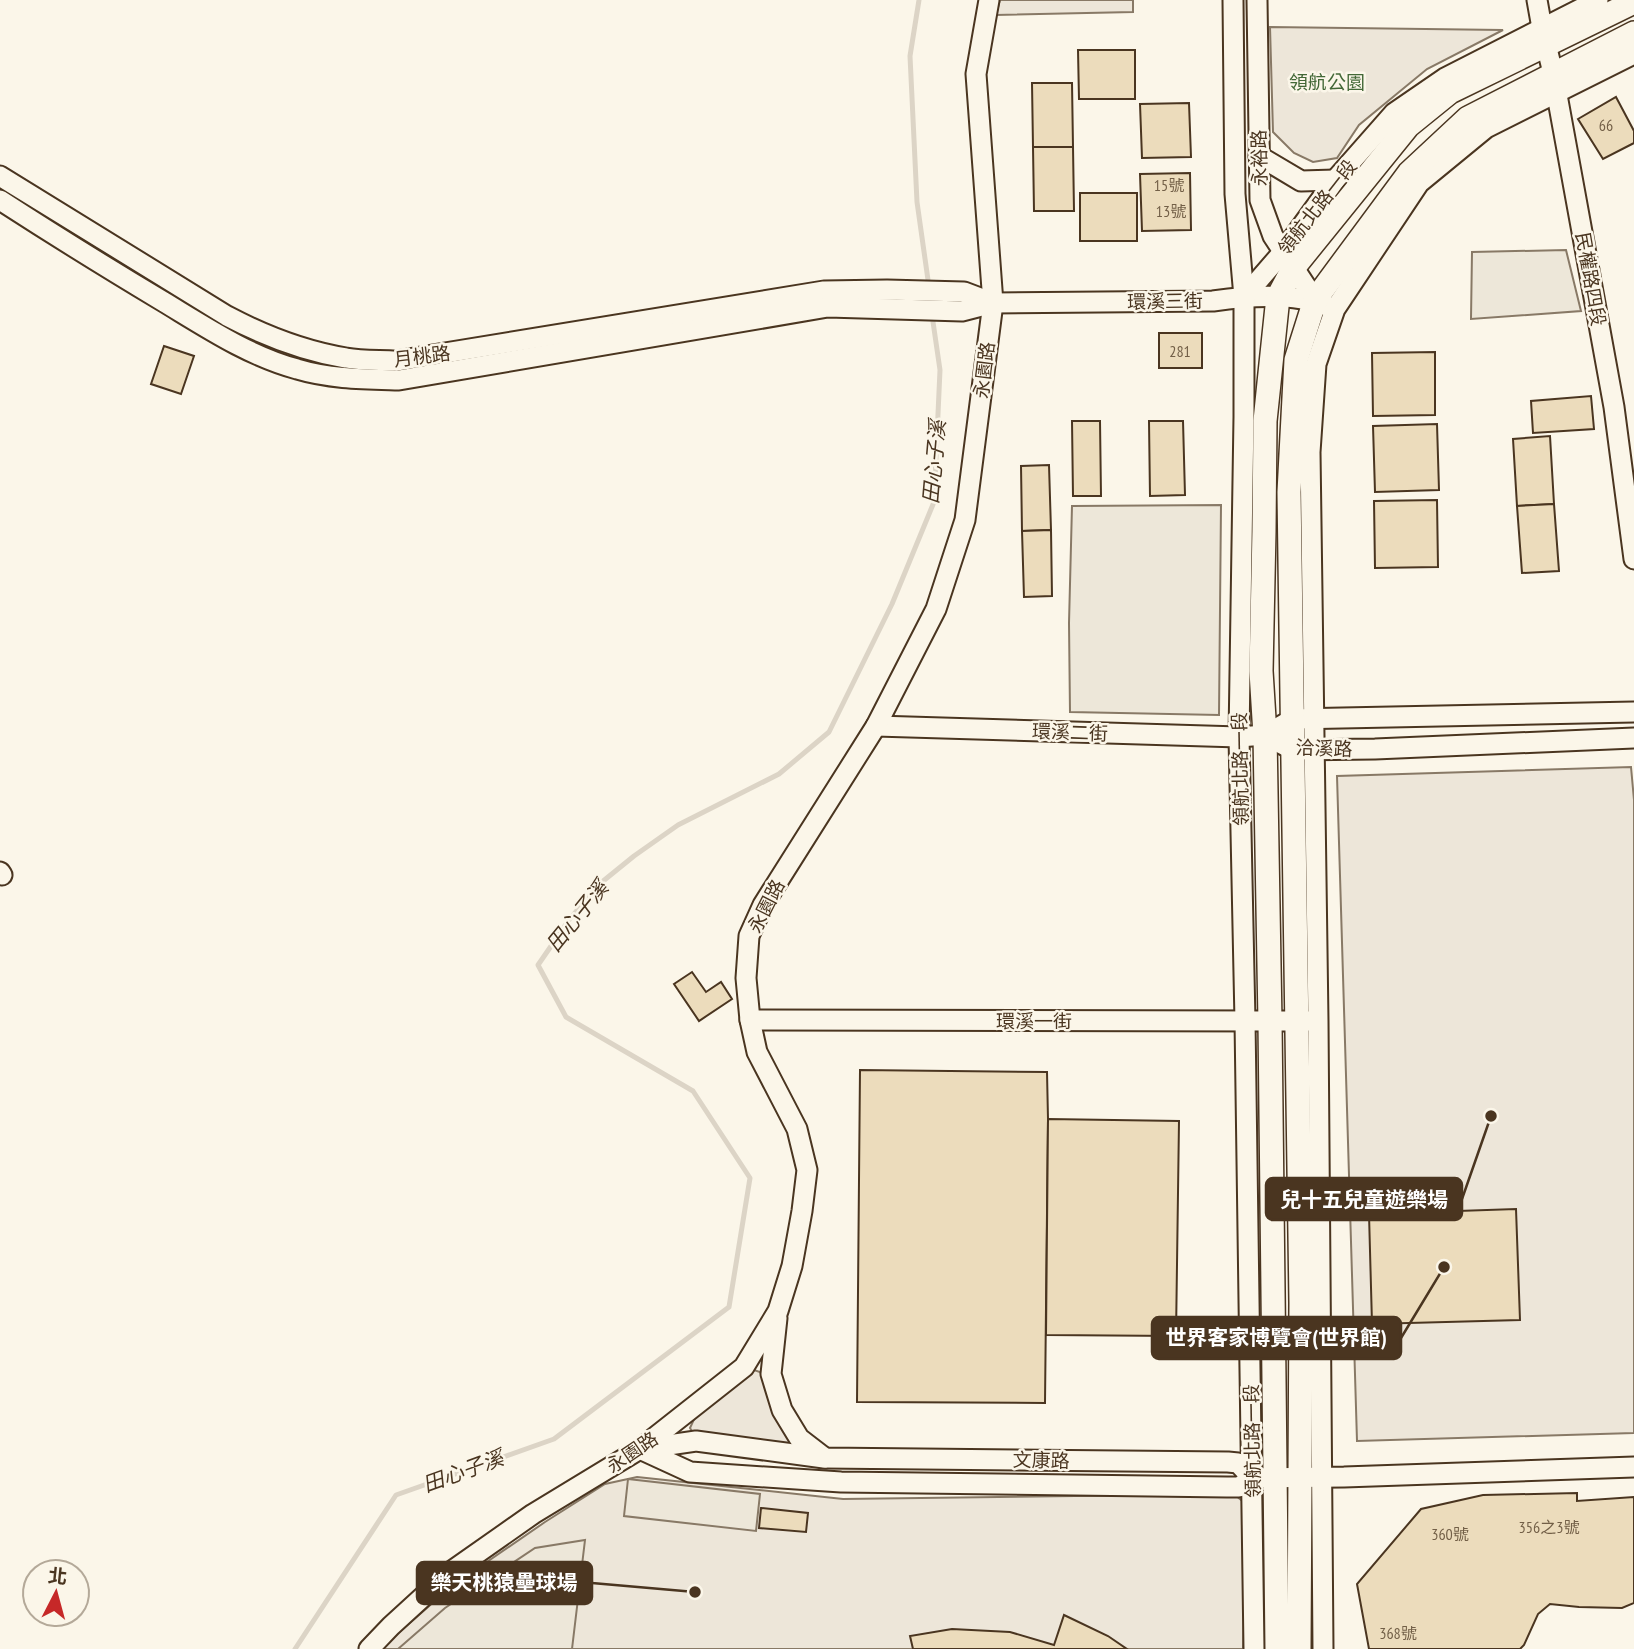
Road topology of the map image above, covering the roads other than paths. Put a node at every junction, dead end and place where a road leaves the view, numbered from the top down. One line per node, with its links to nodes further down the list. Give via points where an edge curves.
1 (989, 0): 18 (street, 永園路, via 976,74)
2 (1233, 0): 16 (street, 永裕路, via 1235,194)
3 (1257, 0): 11 (street, 永裕路)
4 (1537, 0): 8 (street, 民權路四段)
5 (1598, 0): 8 (street)
6 (1634, 2): 8 (main road)
7 (1634, 33): 10 (main road)
8 (1544, 36): 10 (street, 民權路四段); 13 (street, 領航北路一段, via 1445,78 1394,113); 15 (main road, 領航北路一段, via 1450,92 1408,126)
9 (1634, 54): 10 (street)
10 (1555, 83): 19 (main road, via 1468,118 1419,163); 22 (street, 民權路四段)
11 (1259, 156): 13 (street, via 1301,181); 15 (street, 永裕路, via 1260,200)
12 (0, 176): 20 (street, 月桃路, via 227,316 309,351 396,361)
13 (1335, 180): 15 (street, 領航北路一段)
14 (0, 200): 20 (street, 月桃路, via 221,337 270,361 301,370 398,380)
15 (1288, 260): 16 (street, 領航北路一段); 17 (main road, 領航北路一段); 19 (street, 永裕路)
16 (1244, 297): 17 (street, 環溪三街); 18 (street, 環溪三街); 28 (street, 領航北路一段)
17 (1278, 297): 19 (street, 環溪三街); 27 (main road, 領航北路一段, via 1265,421 1261,671)
18 (993, 303): 20 (street, 月桃路, via 885,299 824,291); 26 (street, 永園路, via 965,520 936,609)
19 (1325, 304): 25 (main road, via 1296,360 1289,492)
20 (523, 350)
21 (1634, 403): 22 (street)
22 (1614, 407): 23 (street, 民權路四段)
23 (1634, 559)
24 (1634, 712): 25 (street, 洽溪路)
25 (1304, 719): 27 (street, 洽溪路); 30 (main road)
26 (876, 726): 28 (street, 環溪二街); 31 (street, 永園路, via 763,905 749,936)
27 (1265, 735): 28 (street, 環溪二街); 30 (street, 洽溪路); 34 (main road, 領航北路一段)
28 (1239, 737): 32 (street, 領航北路一段)
29 (1634, 738): 30 (street, 洽溪路)
30 (1304, 749): 33 (main road)
31 (750, 1020): 32 (street, 環溪一街); 35 (street, 永園路, via 757,1052 797,1129 807,1170 792,1266)
32 (1245, 1021): 34 (street, 環溪一街); 40 (street, 領航北路一段)
33 (1308, 1021): 34 (street, 環溪一街); 39 (main road); 41 (street)
34 (1270, 1022): 40 (main road, 領航北路一段)
35 (778, 1311): 36 (street, 永園路, via 744,1367); 37 (street, via 771,1374 782,1409 799,1438)
36 (640, 1449): 37 (street, 文康路, via 696,1441); 42 (street, 文康路, via 690,1472); 44 (street, 永園路, via 533,1514 449,1573)
37 (824, 1458): 40 (street, 文康路, via 1228,1462); 42 (street)
38 (1634, 1467): 41 (street, 文康路)
39 (1299, 1477): 40 (street, 文康路); 41 (street, 文康路); 47 (main road)
40 (1263, 1478): 42 (street, 文康路, via 1238,1487); 45 (street, 領航北路一段); 46 (main road, 領航北路一段)
41 (1323, 1478): 43 (street)
42 (841, 1482)
43 (1324, 1565): 47 (street); 48 (street)
44 (369, 1649)
45 (1254, 1649)
46 (1277, 1649)
47 (1299, 1649)
48 (1323, 1649)

